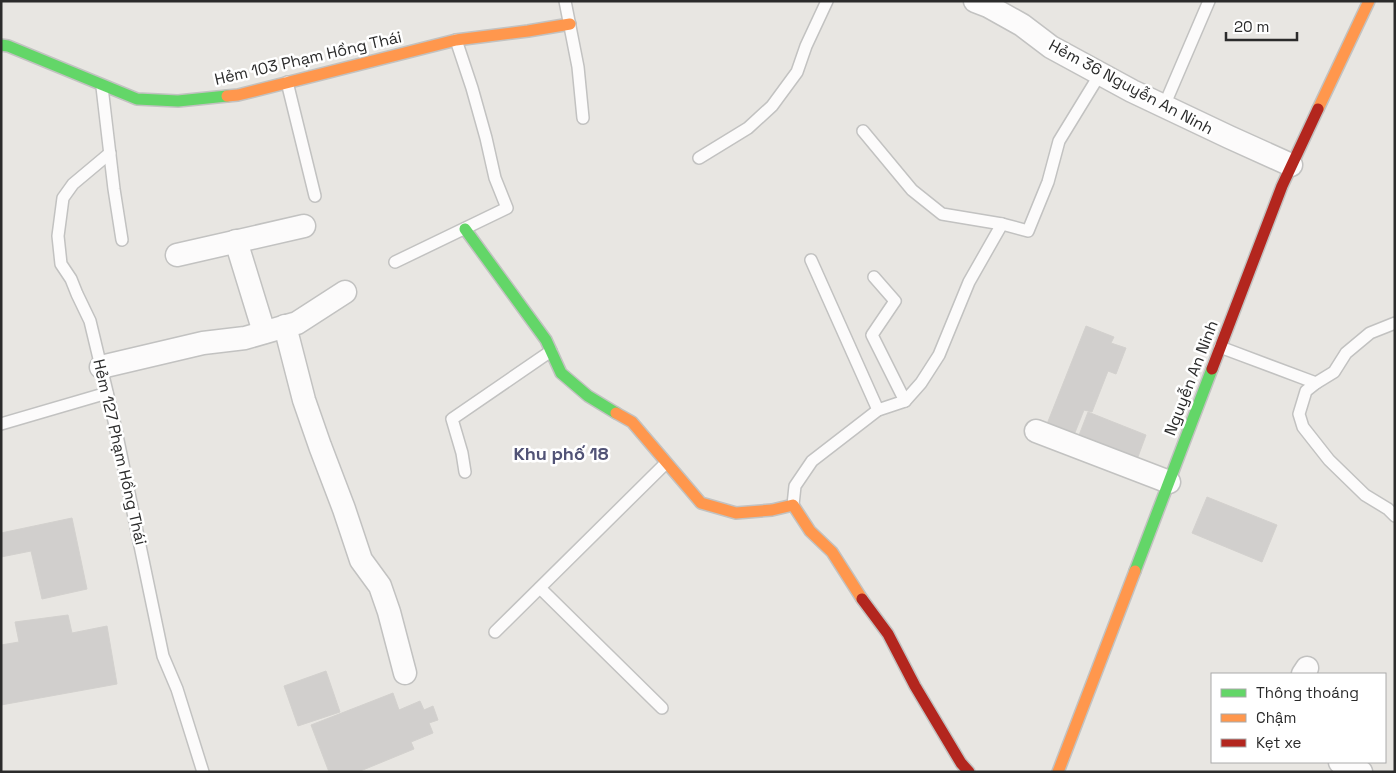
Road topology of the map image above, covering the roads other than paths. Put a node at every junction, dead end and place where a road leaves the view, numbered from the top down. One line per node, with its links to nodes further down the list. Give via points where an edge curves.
1 (565, 1): 6 (lane)
2 (827, 1): 16 (lane, via 797,72 772,106 748,128)
3 (1210, 1): 12 (lane)
4 (1369, 1): 17 (street, Nguyễn An Ninh)
5 (985, 3): 9 (street, Hẻm 36 Nguyễn An Ninh)
6 (570, 24): 7 (street, Hẻm 103 Phạm Hồng Thái); 13 (lane)
7 (456, 40): 10 (street, Hẻm 103 Phạm Hồng Thái); 21 (lane, via 495,178 507,208)
8 (1, 45): 11 (street, Hẻm 103 Phạm Hồng Thái)
9 (1100, 74): 12 (street, Hẻm 36 Nguyễn An Ninh); 19 (lane, via 1059,140 1048,182 1028,231)
10 (287, 82): 11 (street, Hẻm 103 Phạm Hồng Thái, via 238,95 178,101 137,99); 18 (lane)
11 (102, 85): 15 (lane)
12 (1164, 106): 17 (street, Hẻm 36 Nguyễn An Ninh)
13 (583, 118)
14 (863, 131): 19 (lane, via 912,190 942,214)
15 (110, 153): 22 (lane); 34 (lane, Hẻm 127 Phạm Hồng Thái, via 73,184 63,198 58,236 61,264 90,321)
16 (699, 158)
17 (1292, 165): 32 (street, Nguyễn An Ninh)
18 (315, 196)
19 (1002, 224): 37 (lane, via 969,282 939,355)
20 (304, 226): 23 (street)
21 (465, 229): 26 (lane); 33 (street)
22 (122, 240)
23 (236, 242): 24 (street); 31 (street)
24 (177, 255)
25 (811, 260): 38 (lane)
26 (396, 262)
27 (874, 277): 37 (lane, via 895,301 872,335)
28 (345, 292): 30 (street, via 297,323)
29 (1395, 323): 35 (lane, via 1370,333 1346,353 1334,372)
30 (285, 326): 31 (street); 48 (street, via 304,400 361,560 380,586)
31 (264, 332): 34 (street)
32 (1220, 347): 35 (lane); 43 (street, Nguyễn An Ninh)
33 (552, 351): 41 (street, via 562,373 588,396 632,422); 42 (lane, via 452,419)
34 (101, 367): 36 (lane, Hẻm 127 Phạm Hồng Thái)
35 (1316, 383): 45 (lane, via 1306,391 1300,407 1303,426 1328,460 1365,495)
36 (107, 393): 39 (lane); 51 (lane, Hẻm 127 Phạm Hồng Thái, via 163,656 177,688)
37 (905, 401): 38 (lane)
38 (878, 410): 44 (lane, via 812,461 796,486)
39 (1, 424)
40 (1036, 431): 43 (street)
41 (666, 463): 44 (street, via 701,503 736,513); 46 (lane)
42 (465, 472)
43 (1169, 482): 53 (street, Nguyễn An Ninh)
44 (793, 505): 52 (street, via 810,531 832,552 888,634 915,686)
45 (1395, 516)
46 (540, 588): 47 (lane); 49 (lane)
47 (495, 632)
48 (405, 673)
49 (662, 708)
50 (1342, 763): 54 (street)
51 (203, 772)
52 (969, 772)
53 (1058, 772)
54 (1361, 772)

